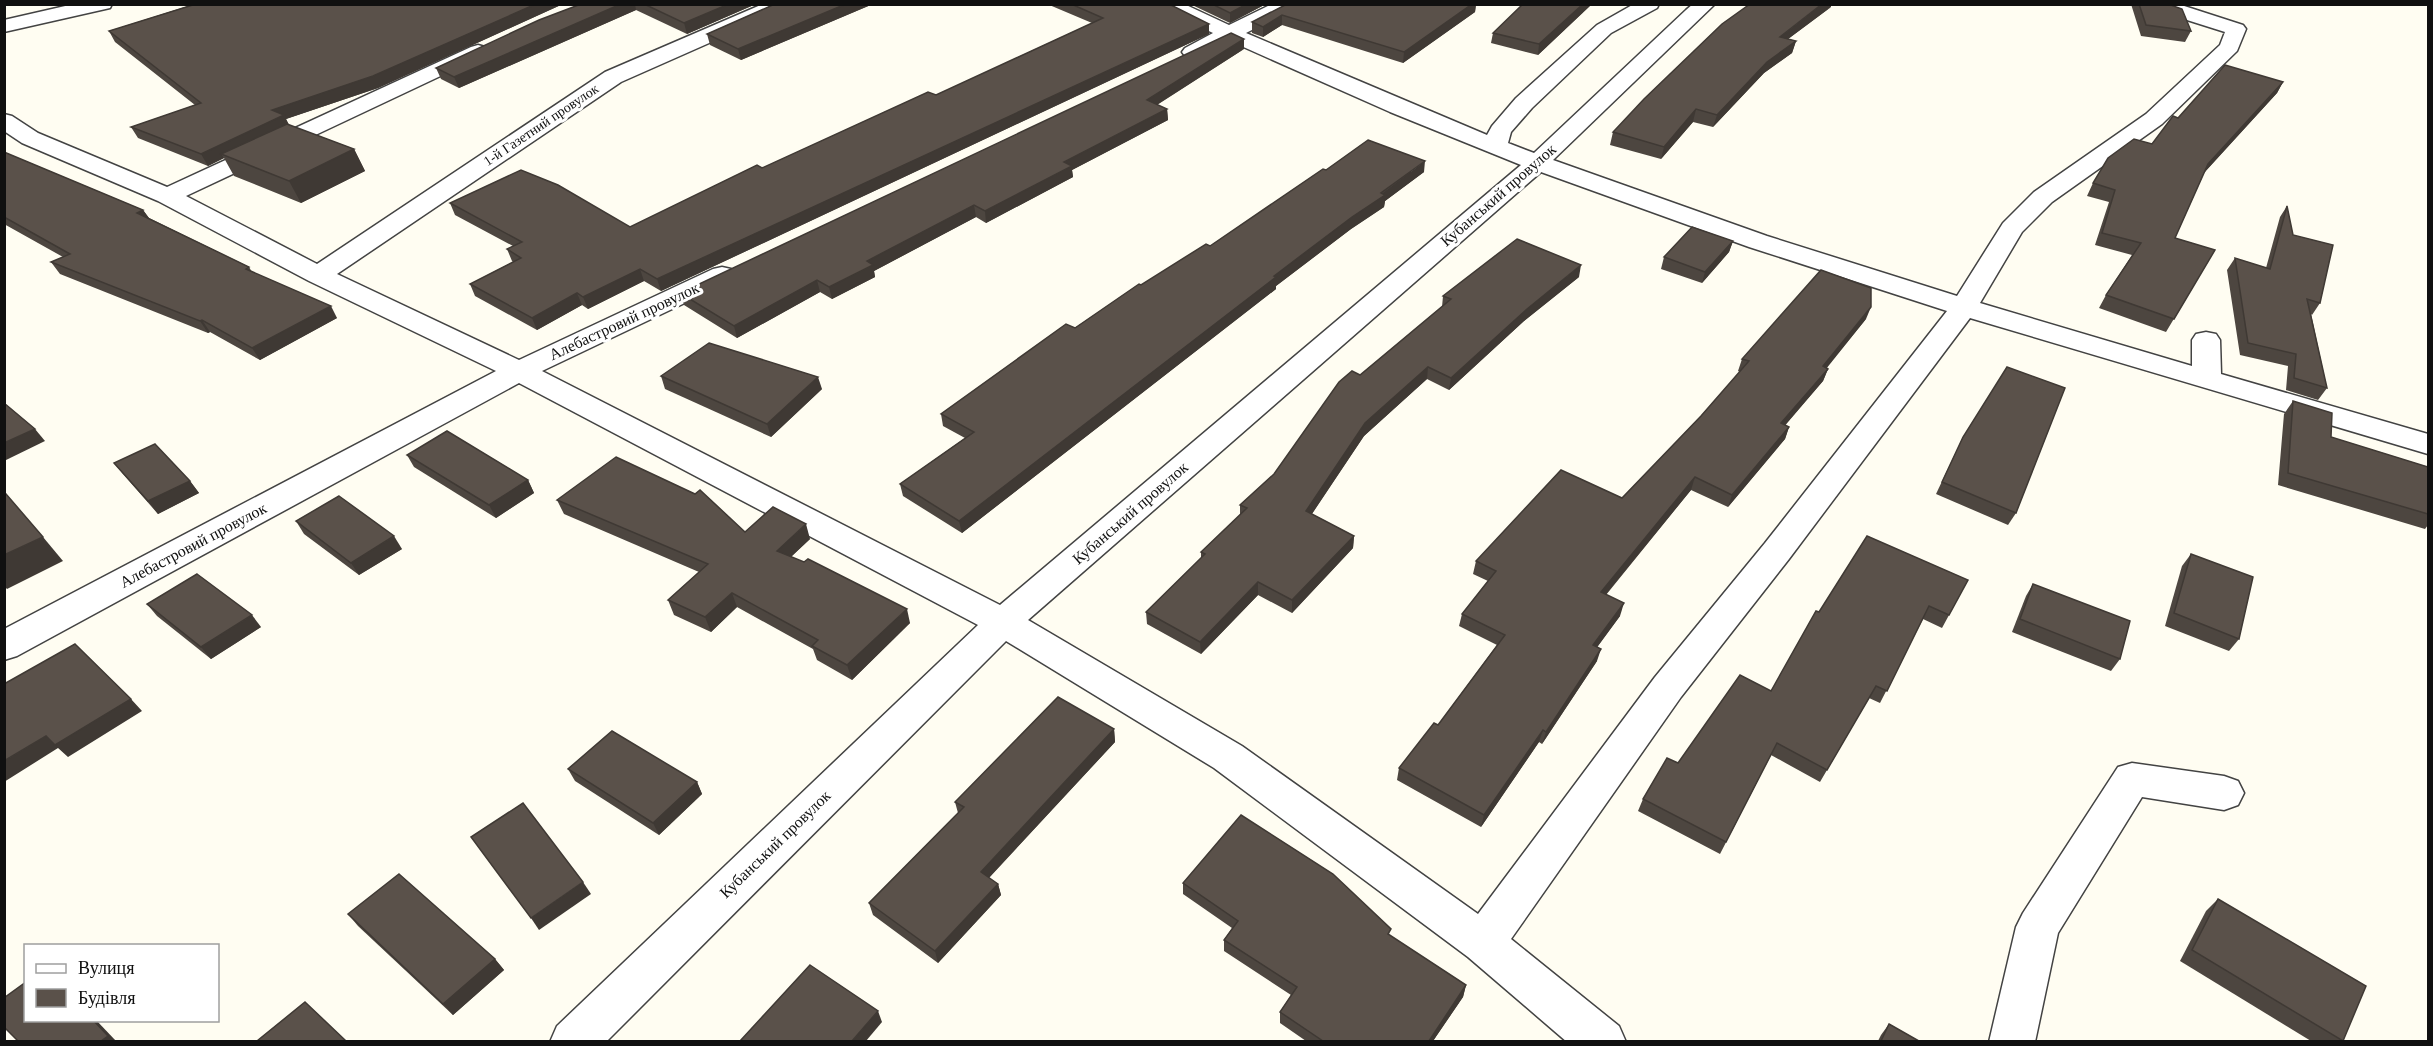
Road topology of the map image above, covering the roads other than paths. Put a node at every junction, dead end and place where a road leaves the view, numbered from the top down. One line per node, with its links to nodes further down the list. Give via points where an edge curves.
1 (103, 4): 8 (street)
2 (781, 4): 17 (street, 1-й Газетний провулок, via 613,77)
3 (1167, 4): 9 (street)
4 (1288, 4): 9 (street)
5 (1650, 4): 13 (street, via 1604,29 1524,103 1500,131)
6 (1706, 4): 14 (street, Кубанський провулок)
7 (2156, 4): 18 (street, via 2236,29 2230,47 2154,119 2043,197 2012,228)
8 (4, 26)
9 (1230, 34): 11 (street); 13 (street)
10 (493, 45): 15 (street)
11 (1166, 65)
12 (4, 121): 15 (street, via 30,138)
13 (1496, 146): 14 (street)
14 (1537, 163): 18 (street); 23 (street, Кубанський провулок)
15 (167, 196): 17 (street)
16 (745, 264): 20 (street, Алебастровий провулок)
17 (318, 275): 20 (street)
18 (1964, 308): 21 (street); 26 (street, via 1668,687)
19 (2206, 340): 21 (street)
20 (519, 371): 23 (street); 24 (street, Алебастровий провулок)
21 (2206, 380): 22 (street)
22 (2428, 444)
23 (1003, 622): 26 (street, via 1228,757); 27 (street, Кубанський провулок)
24 (4, 646)
25 (2224, 793): 29 (street, via 2132,779 2038,927)
26 (1483, 943): 28 (street)
27 (576, 1040)
28 (1603, 1041)
29 (2012, 1041)

